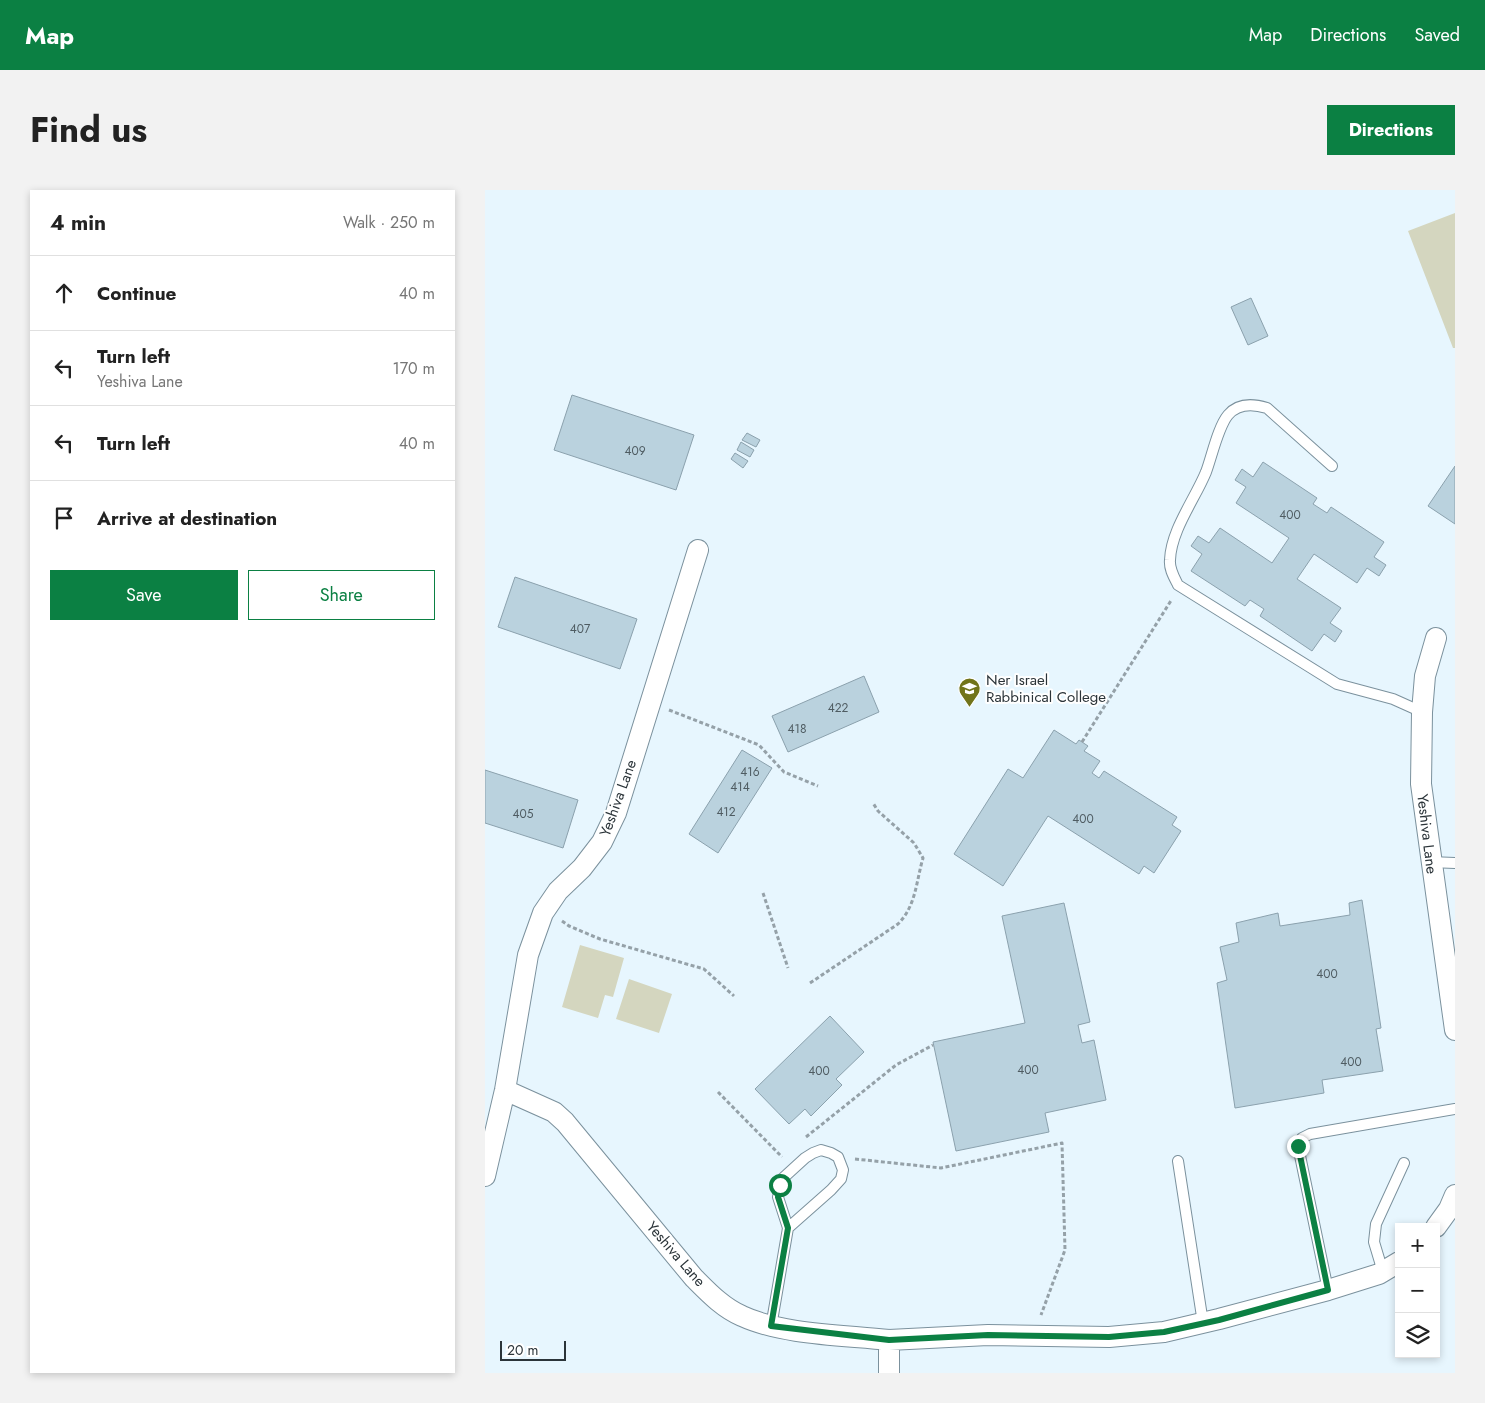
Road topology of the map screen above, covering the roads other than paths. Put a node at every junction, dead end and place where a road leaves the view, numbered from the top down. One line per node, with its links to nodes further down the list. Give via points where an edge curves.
1 (1333, 466): 4 (lane, via 1267,408 1255,404 1242,406 1228,414 1206,472 1173,539 1169,561 1172,573 1180,586 1337,684 1393,699)
2 (698, 550): 8 (street, Yeshiva Lane, via 616,813 602,842 545,909 528,955)
3 (1436, 638): 4 (street, Yeshiva Lane, via 1425,676)
4 (1422, 712): 5 (street, Yeshiva Lane, via 1421,784)
5 (1430, 862): 6 (lane); 7 (street, Yeshiva Lane)
6 (1455, 863)
7 (1455, 1030)
8 (505, 1090): 12 (street, Yeshiva Lane); 19 (street, Yeshiva Lane, via 554,1112 693,1278 715,1299 741,1316)
9 (1455, 1109): 17 (lane, via 1302,1138 1298,1146)
10 (1179, 1160): 18 (lane)
11 (1404, 1163): 16 (lane, via 1376,1224 1374,1242)
12 (485, 1176)
13 (1455, 1195): 14 (street)
14 (1439, 1223)
15 (788, 1228): 15 (lane, via 841,1179 843,1170 839,1157 821,1150 813,1153 783,1179 778,1197); 19 (lane)
16 (1391, 1267): 17 (street, Yeshiva Lane)
17 (1328, 1290): 18 (street, Yeshiva Lane)
18 (1203, 1323): 20 (street, Yeshiva Lane, via 1164,1332 1109,1337 988,1335)
19 (771, 1326): 20 (street, Yeshiva Lane)
20 (889, 1340): 21 (street)
21 (889, 1373)

